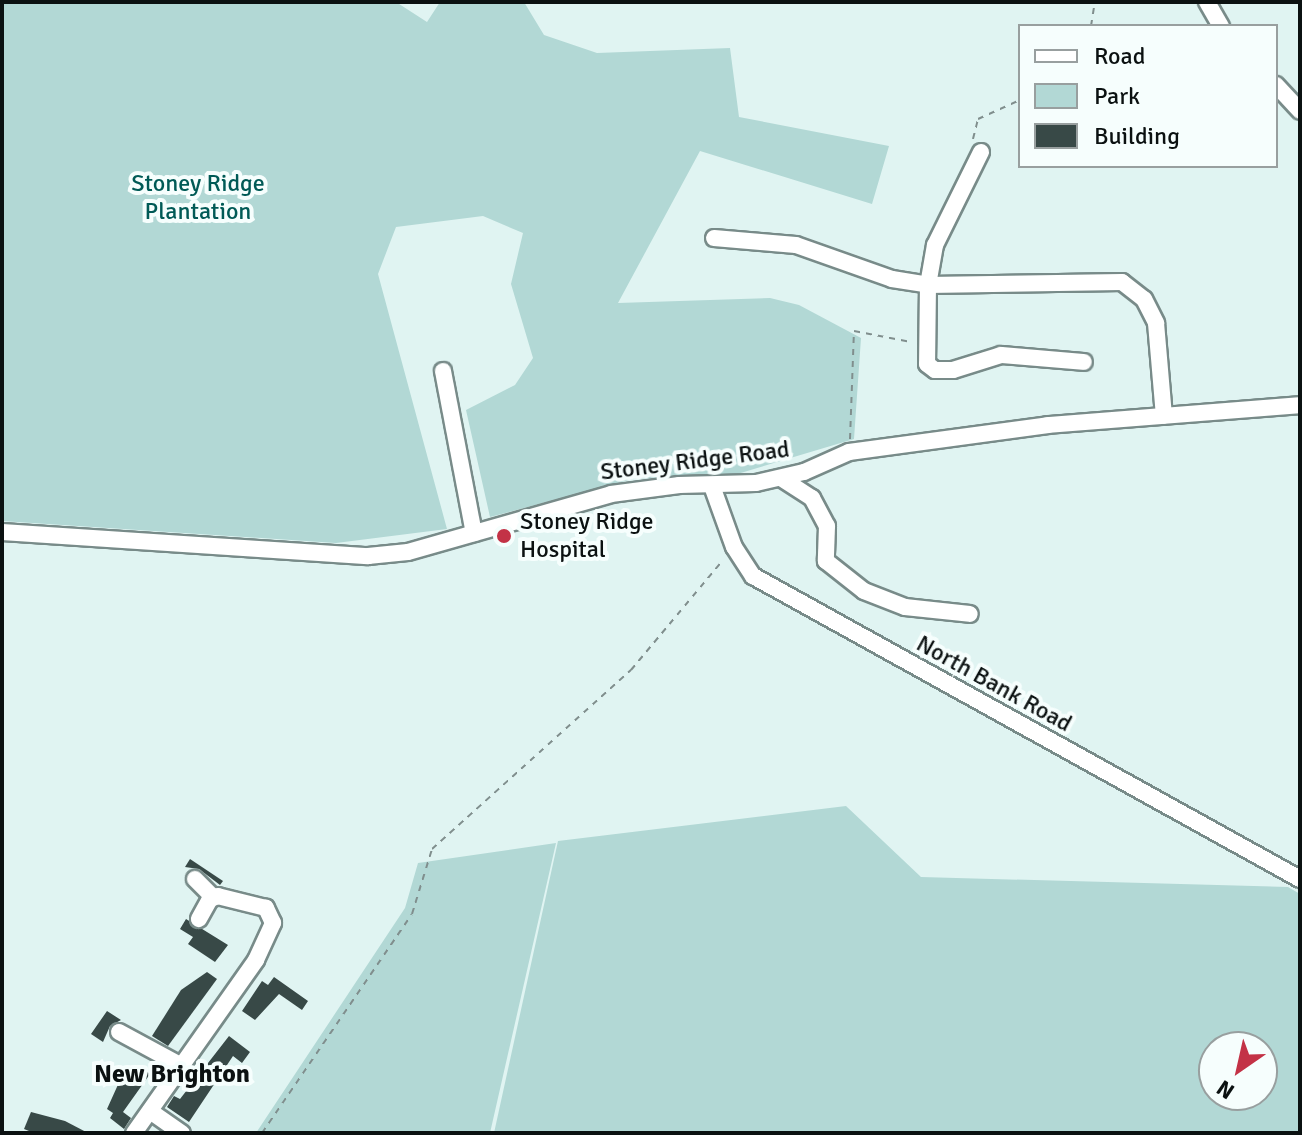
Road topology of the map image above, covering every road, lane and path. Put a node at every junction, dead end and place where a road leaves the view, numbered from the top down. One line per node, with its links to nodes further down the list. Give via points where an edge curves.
1 (1095, 2): 3 (path)
2 (1207, 2): 4 (street)
3 (1091, 24)
4 (1220, 24)
5 (1278, 87): 7 (street)
6 (1018, 101): 8 (path, via 978,119 972,142)
7 (1300, 111)
8 (981, 152): 10 (street, via 935,245)
9 (714, 238): 10 (street, via 796,245 892,279)
10 (928, 285): 11 (street); 15 (street, via 1122,282 1144,299 1156,323)
11 (924, 344): 12 (street, via 927,364 935,370 1001,355); 16 (path, via 854,331)
12 (1084, 362)
13 (443, 371): 20 (street)
14 (1300, 405): 15 (street, Stoney Ridge Road)
15 (1164, 416): 16 (street, Stoney Ridge Road, via 952,436)
16 (849, 452): 17 (street, Stoney Ridge Road)
17 (781, 478): 18 (street, Stoney Ridge Road); 22 (street, via 812,498 827,526 826,561 864,591 905,607)
18 (712, 486): 20 (street, Stoney Ridge Road, via 611,494); 21 (street, North Bank Road)
19 (2, 532): 20 (street, Stoney Ridge Road, via 368,556 408,552)
20 (474, 533)
21 (734, 547): 24 (street, North Bank Road, via 753,576 779,593); 32 (path, via 631,670 432,849 412,914)
22 (970, 614)
23 (195, 879): 25 (street)
24 (1300, 879)
25 (213, 897): 26 (street); 28 (street, via 266,908 273,923 256,960)
26 (199, 919)
27 (119, 1032): 28 (street)
28 (182, 1066): 29 (street)
29 (150, 1111): 30 (street); 31 (street)
30 (134, 1133)
31 (182, 1133)
32 (262, 1133)

